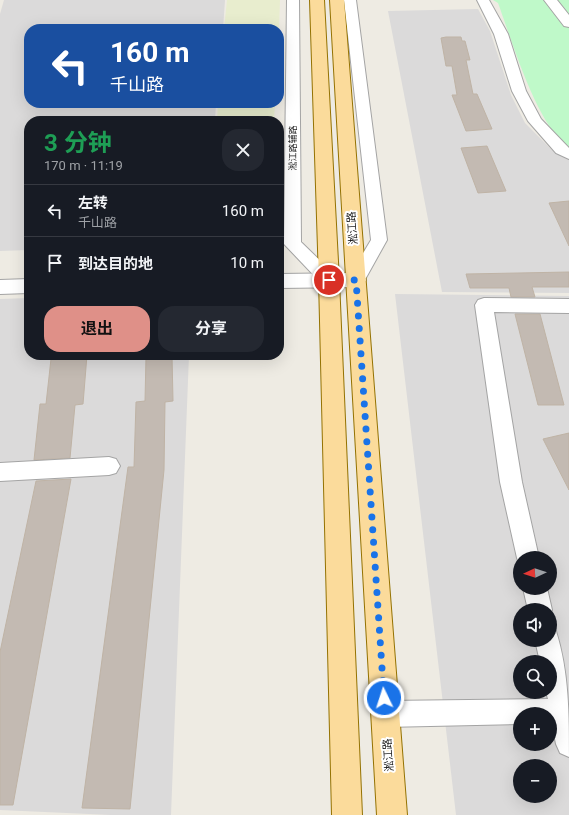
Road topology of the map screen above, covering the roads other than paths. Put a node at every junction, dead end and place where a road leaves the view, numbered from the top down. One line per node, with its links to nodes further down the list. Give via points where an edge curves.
1 (293, 0): 9 (street, 淞江路辅路, via 293,244)
2 (317, 0): 9 (main road)
3 (337, 0): 10 (main road, 淞江路)
4 (350, 0): 10 (street, via 379,240)
5 (483, 0): 8 (street, via 501,34 519,91 535,121 561,150)
6 (550, 0): 7 (street)
7 (569, 23)
8 (569, 154)
9 (329, 280): 10 (street); 11 (street); 23 (main road)
10 (356, 280): 21 (main road, 淞江路)
11 (284, 281)
12 (24, 286): 13 (street)
13 (0, 287)
14 (569, 306): 17 (street, via 484,305 511,482)
15 (109, 466): 16 (street)
16 (0, 472)
17 (526, 551)
18 (550, 647): 19 (street)
19 (563, 684): 20 (street)
20 (563, 711): 21 (street); 22 (street)
21 (385, 714): 24 (main road, 淞江路)
22 (569, 744)
23 (347, 815)
24 (392, 815)

